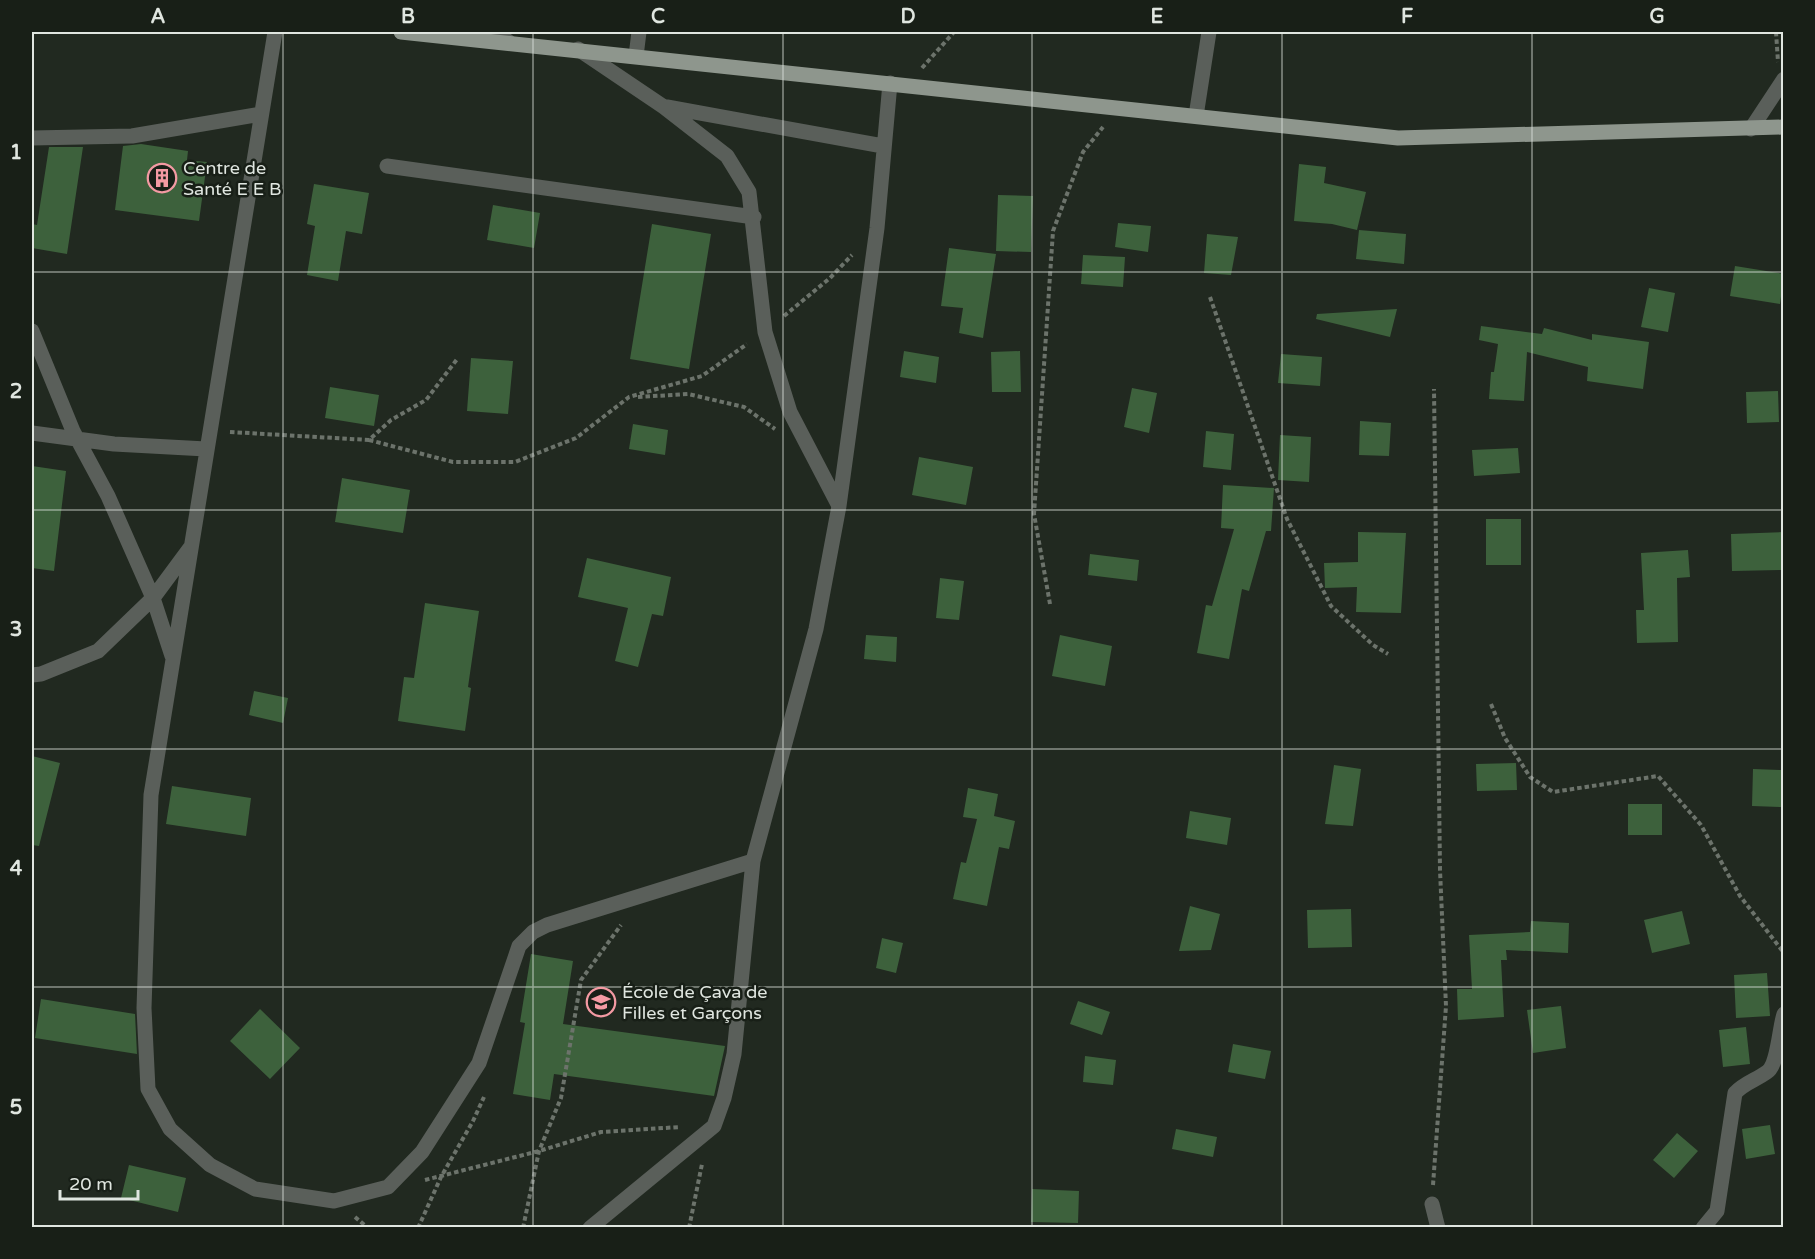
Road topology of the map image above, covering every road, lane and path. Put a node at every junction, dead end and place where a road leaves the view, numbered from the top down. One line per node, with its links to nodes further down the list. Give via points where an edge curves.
1 (275, 32): 15 (street)
2 (401, 32): 7 (main road)
3 (495, 32): 7 (street)
4 (639, 32): 9 (street)
5 (954, 32): 12 (path)
6 (1209, 32): 16 (street)
7 (509, 42): 8 (main road)
8 (578, 49): 9 (main road); 13 (street)
9 (636, 56): 11 (main road)
10 (1784, 79): 18 (street)
11 (890, 83): 12 (main road); 20 (street)
12 (908, 85): 14 (main road)
13 (664, 107): 20 (street); 22 (street, via 727,156 749,192)
14 (1118, 107): 16 (main road); 39 (path, via 1083,152 1053,231 1034,514)
15 (261, 114): 19 (street, via 132,136); 30 (street)
16 (1196, 116): 18 (main road, via 1398,138)
17 (1784, 128): 18 (main road)
18 (1751, 129)
19 (32, 138)
20 (883, 146): 36 (street, via 877,228)
21 (387, 166): 22 (street)
22 (754, 217): 26 (street)
23 (854, 253): 26 (path)
24 (1210, 297): 40 (path, via 1287,519 1331,606)
25 (32, 331): 34 (street)
26 (765, 332): 29 (path, via 702,375); 36 (street, via 790,412)
27 (458, 358): 33 (path, via 426,400 390,420)
28 (1434, 388): 53 (path, via 1440,870 1446,1006)
29 (629, 397): 32 (path, via 688,394 744,407); 33 (path, via 576,438 515,462 453,462)
30 (208, 431): 33 (path); 35 (street)
31 (32, 433): 34 (street)
32 (783, 435)
33 (369, 440)
34 (78, 441): 35 (street); 38 (street, via 108,496)
35 (206, 449): 37 (street)
36 (839, 506): 44 (street, via 816,629)
37 (192, 546): 38 (street); 41 (street)
38 (153, 597): 41 (street); 42 (street, via 98,651)
39 (1050, 604)
40 (1388, 654)
41 (173, 659): 52 (street, via 151,795 144,1008 148,1089 170,1129 210,1165 255,1190 334,1201)
42 (32, 675)
43 (1491, 704): 46 (path, via 1505,738 1530,777 1553,792 1658,776 1701,825 1740,896)
44 (753, 861): 45 (street); 49 (street, via 734,1054)
45 (640, 898): 48 (street, via 547,925 519,946); 50 (path, via 581,980 561,1098)
46 (1784, 953)
47 (1784, 1014): 59 (street, via 1776,1041 1776,1061 1769,1071 1735,1093 1717,1211)
48 (479, 1063): 51 (path, via 488,1079 486,1092); 52 (street, via 422,1152)
49 (714, 1126): 50 (path, via 601,1132); 56 (street); 57 (path, via 695,1188)
50 (539, 1151): 51 (path); 55 (path)
51 (441, 1177): 52 (path); 54 (path)
52 (388, 1188)
53 (1432, 1204): 58 (street)
54 (418, 1227)
55 (523, 1227)
56 (590, 1227)
57 (689, 1227)
58 (1438, 1227)
59 (1703, 1227)

